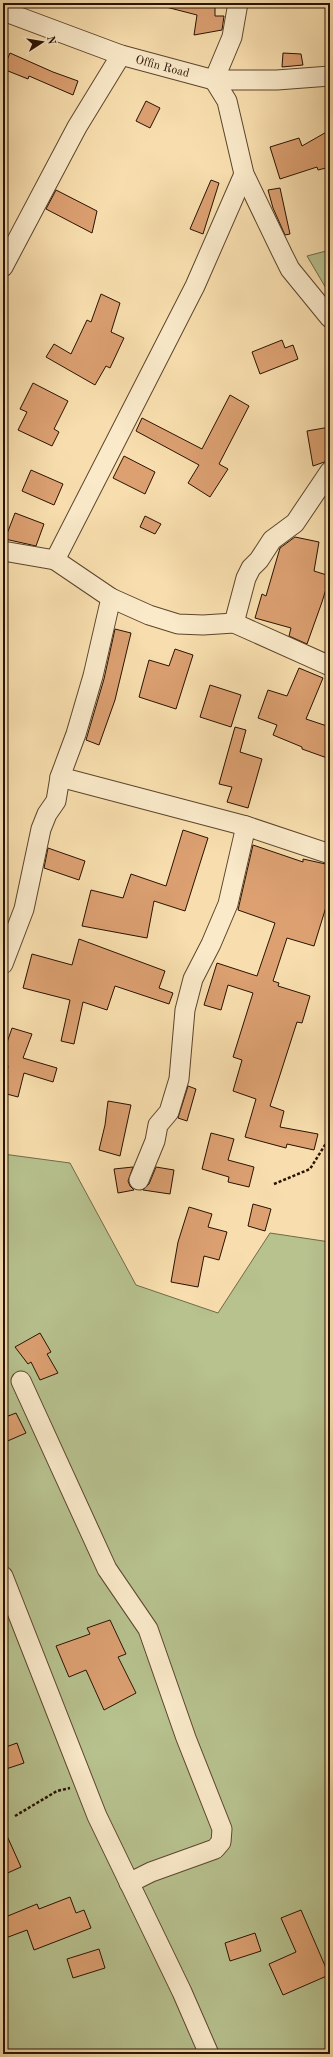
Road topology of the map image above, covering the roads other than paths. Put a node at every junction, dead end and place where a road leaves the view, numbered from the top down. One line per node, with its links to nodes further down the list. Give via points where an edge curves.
1 (238, 3): 5 (street, via 232,37)
2 (3, 11): 3 (street, Offin Road)
3 (121, 54): 5 (street, Offin Road); 7 (street, via 77,127)
4 (330, 76): 5 (street, Offin Road, via 277,80)
5 (214, 80): 6 (street, via 227,101)
6 (244, 174): 8 (street, via 290,269); 11 (street, via 195,286)
7 (3, 267)
8 (330, 318)
9 (330, 471): 13 (street, via 294,523 272,540 251,568)
10 (3, 551): 11 (street)
11 (55, 560): 12 (street)
12 (111, 598): 13 (street, via 149,616 178,624); 15 (street, via 93,676)
13 (234, 623): 14 (street)
14 (330, 666)
15 (60, 777): 16 (street); 18 (street, via 56,801 47,814 41,830 24,909)
16 (246, 826): 17 (street); 19 (street, via 228,904 193,979 185,1010 179,1079 169,1112 158,1125 155,1141)
17 (330, 854)
18 (3, 964)
19 (139, 1180)
20 (22, 1381): 22 (street, via 107,1569 148,1629 186,1738 222,1829 220,1842 215,1849 152,1872)
21 (3, 1576): 22 (street, via 84,1786)
22 (129, 1884): 23 (street)
23 (209, 2054)

